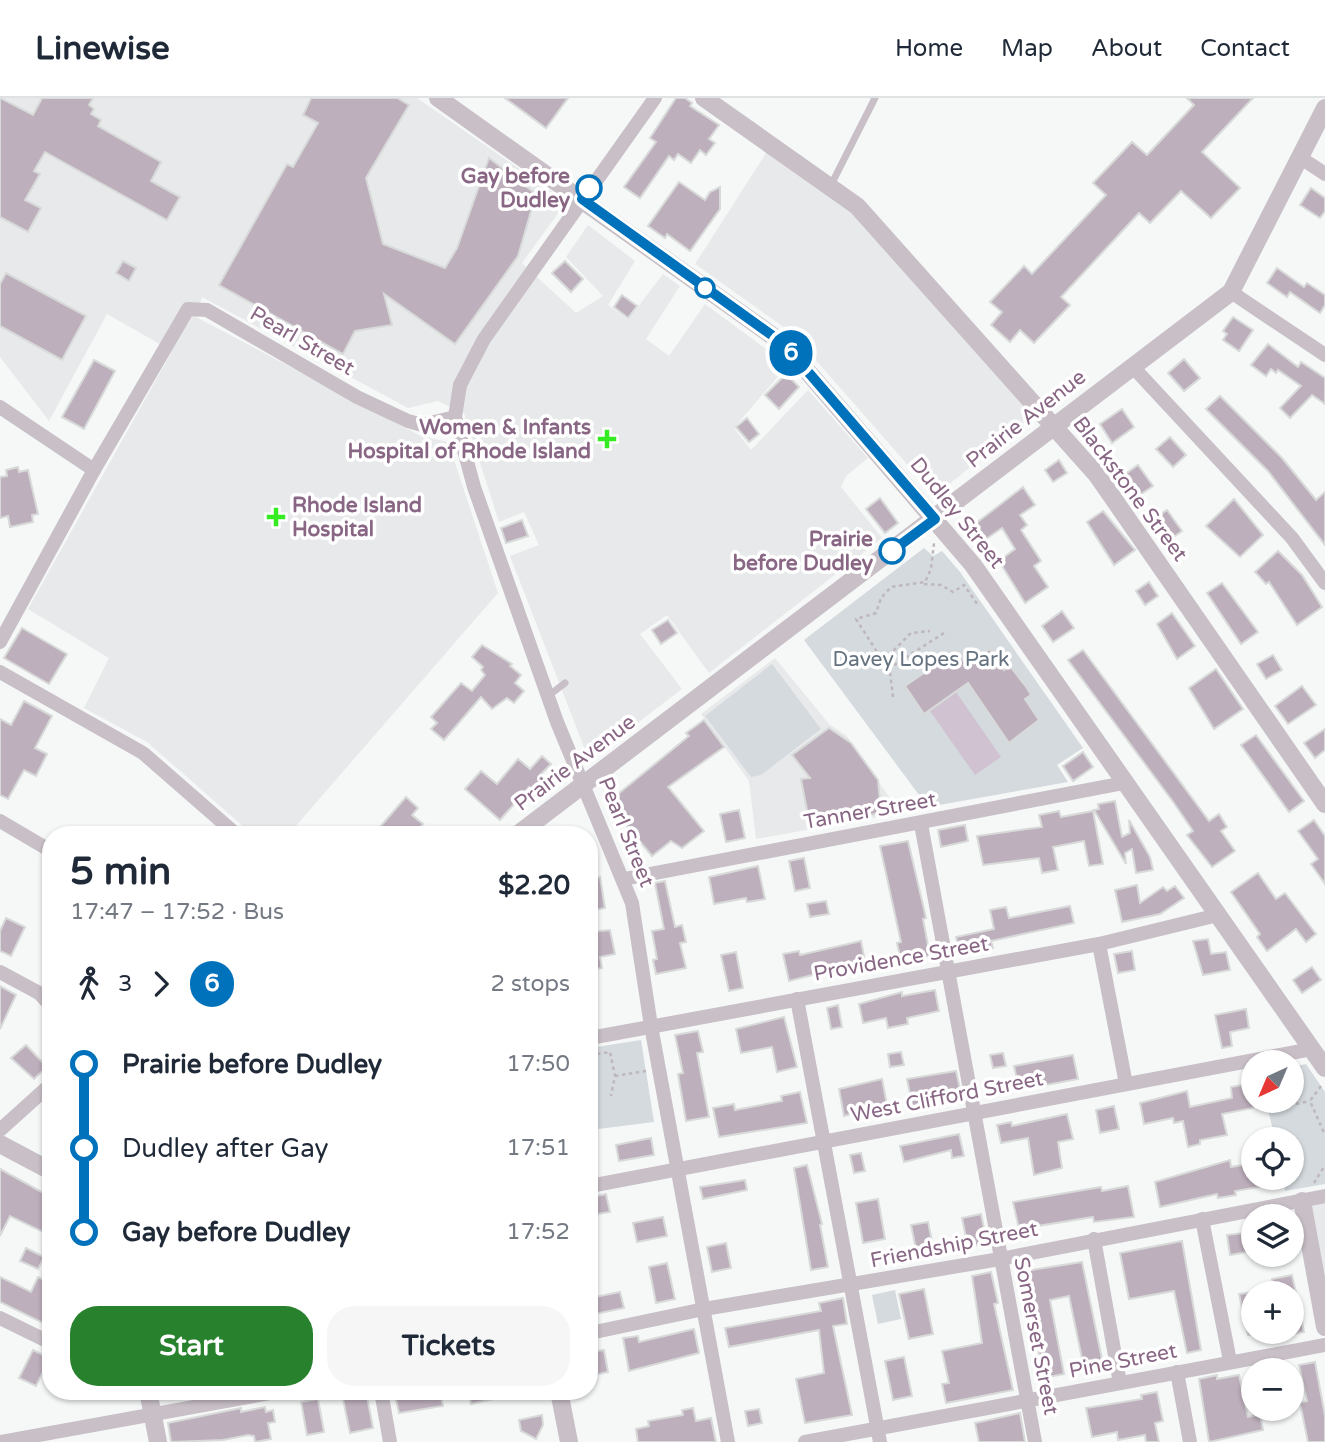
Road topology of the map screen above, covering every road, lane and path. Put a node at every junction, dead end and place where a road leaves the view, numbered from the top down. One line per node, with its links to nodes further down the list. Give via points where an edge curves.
1 (438, 98): 9 (street, Dudley Street)
2 (654, 98): 9 (street)
3 (704, 98): 8 (street, Blackstone Street)
4 (875, 98): 8 (lane)
5 (1325, 108): 6 (street, Prairie Avenue)
6 (1301, 158): 7 (street); 10 (street, Prairie Avenue)
7 (1325, 174)
8 (831, 186): 15 (street, Blackstone Street, via 892,243)
9 (582, 199): 14 (street, via 484,339 460,385); 17 (street, Dudley Street, via 784,344)
10 (1231, 292): 11 (street); 12 (street, Prairie Avenue)
11 (1325, 355)
12 (1132, 366): 15 (street, Prairie Avenue); 18 (street, via 1292,538)
13 (0, 407): 16 (street)
14 (454, 417): 16 (street, Pearl Street, via 422,425 408,421 194,307 183,313); 27 (street, Pearl Street)
15 (1055, 427): 17 (street, Prairie Avenue); 31 (street, Blackstone Street, via 1097,475)
16 (94, 470): 23 (street)
17 (935, 519): 19 (path, via 932,569); 29 (street, Dudley Street, via 973,565); 30 (street, Prairie Avenue)
18 (1325, 583)
19 (921, 584): 20 (path, via 941,585 953,592 964,585); 24 (path, via 894,585 882,595 876,613 856,620)
20 (978, 605)
21 (930, 631): 24 (path, via 911,633 896,645 888,656)
22 (944, 634): 24 (path)
23 (0, 642)
24 (888, 669): 28 (path)
25 (0, 672): 34 (street, via 143,753)
26 (565, 683): 27 (lane)
27 (548, 696): 30 (street, Pearl Street)
28 (893, 697)
29 (1124, 783): 33 (street, Tanner Street); 38 (street, Dudley Street)
30 (585, 784): 35 (street, Prairie Avenue); 37 (street, Pearl Street)
31 (1325, 804)
32 (0, 821): 36 (street)
33 (921, 824): 37 (street, Tanner Street); 41 (street, Somerset Street)
34 (227, 826)
35 (529, 826)
36 (42, 846)
37 (624, 879): 44 (street, Pearl Street)
38 (1218, 915): 39 (street, Providence Street); 46 (street, Dudley Street)
39 (1099, 944): 41 (street, Providence Street); 51 (street)
40 (0, 972): 42 (street)
41 (948, 972): 43 (street, Providence Street); 57 (street, Somerset Street)
42 (42, 996)
43 (797, 999): 44 (street, Providence Street); 60 (street)
44 (651, 1026): 45 (street, Providence Street); 49 (street, Pearl Street)
45 (598, 1036)
46 (1312, 1049): 48 (street, Dudley Street); 51 (street, West Clifford Street)
47 (598, 1054): 50 (path, via 610,1052)
48 (1325, 1068)
49 (659, 1069): 50 (path); 64 (street, Pearl Street)
50 (615, 1076): 54 (path)
51 (1126, 1084): 57 (street, West Clifford Street)
52 (1321, 1086): 55 (path)
53 (42, 1092): 58 (street)
54 (611, 1096)
55 (1310, 1101): 56 (path); 59 (path)
56 (1304, 1102)
57 (974, 1113): 60 (street, West Clifford Street); 70 (street, Somerset Street)
58 (0, 1130)
59 (1325, 1135)
60 (825, 1143): 64 (street, West Clifford Street); 71 (street)
61 (0, 1144): 63 (street)
62 (1325, 1165): 66 (path)
63 (42, 1166)
64 (677, 1170): 65 (street, West Clifford Street); 72 (street, Pearl Street)
65 (598, 1184)
66 (1307, 1193): 67 (street, Friendship Street); 68 (street, Friendship Street); 74 (street)
67 (1325, 1196)
68 (1202, 1219): 69 (street, Friendship Street); 78 (street)
69 (1094, 1239): 70 (street, Friendship Street); 80 (street)
70 (1000, 1259): 71 (street, Friendship Street); 85 (street, Somerset Street)
71 (852, 1286): 72 (street, Friendship Street); 87 (street)
72 (704, 1309): 75 (street, Friendship Street); 92 (street, Pearl Street)
73 (0, 1318): 76 (street)
74 (1325, 1327)
75 (598, 1330)
76 (42, 1339)
77 (1325, 1345): 78 (street, Pine Street)
78 (1230, 1361): 79 (street, Pine Street)
79 (1177, 1372): 80 (street, Pine Street); 95 (street)
80 (1120, 1383): 85 (street, Pine Street)
81 (150, 1400): 86 (street)
82 (233, 1400): 86 (street)
83 (383, 1400): 90 (street)
84 (561, 1400): 91 (street)
85 (1027, 1400): 87 (street, Pine Street); 94 (street, Somerset Street)
86 (153, 1415): 88 (street); 89 (street)
87 (879, 1435): 93 (street, Pine Street)
88 (0, 1442)
89 (158, 1442)
90 (390, 1442)
91 (569, 1442)
92 (728, 1442)
93 (805, 1442)
94 (1035, 1442)
95 (1190, 1442)

